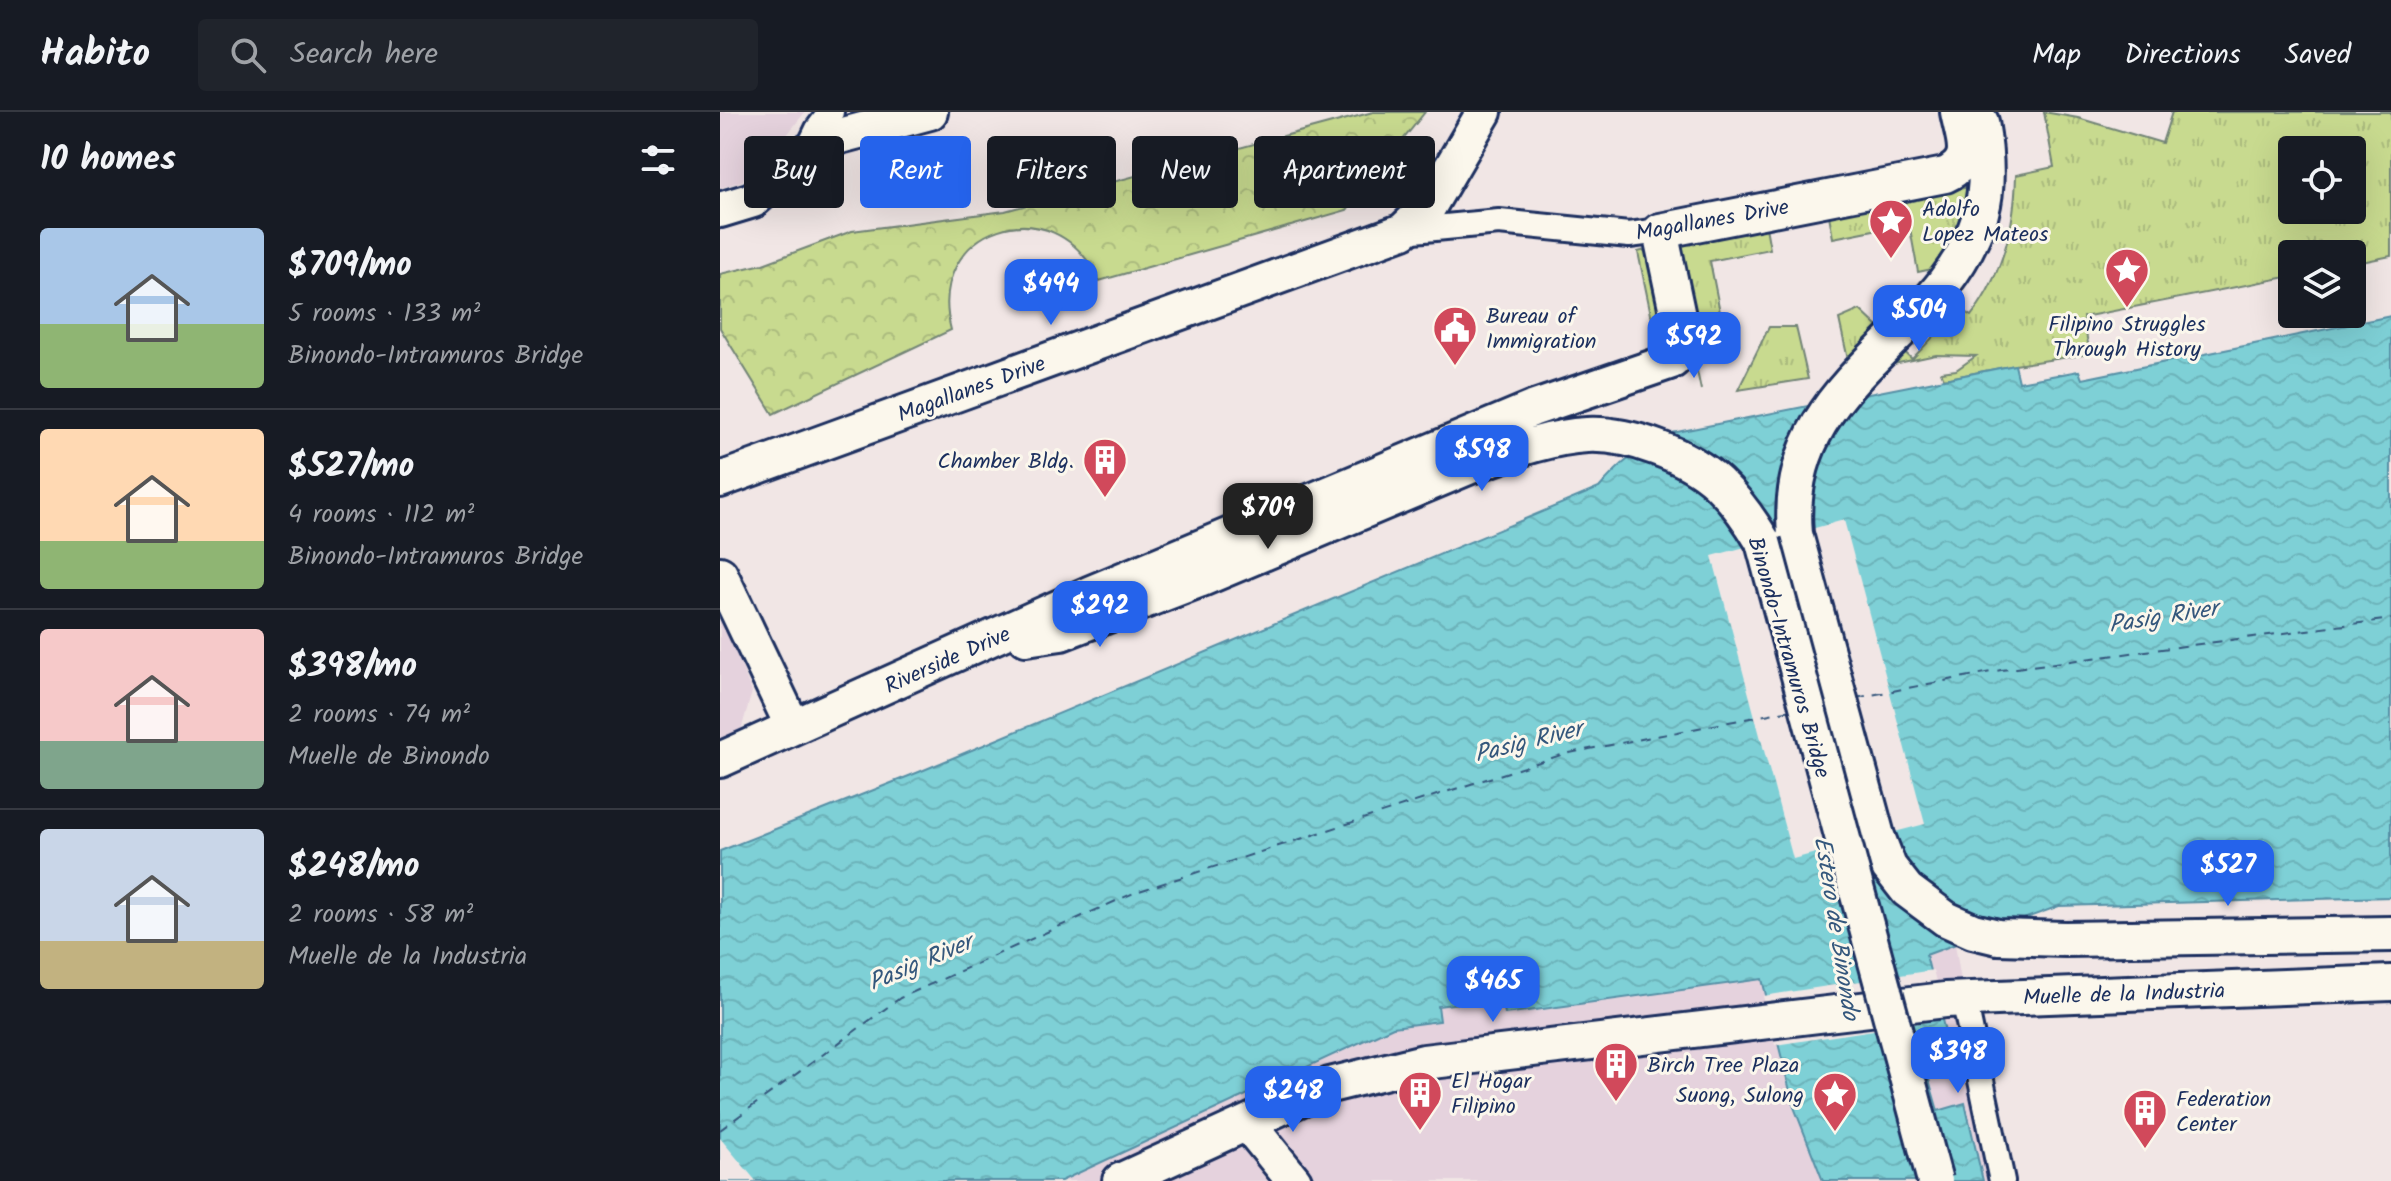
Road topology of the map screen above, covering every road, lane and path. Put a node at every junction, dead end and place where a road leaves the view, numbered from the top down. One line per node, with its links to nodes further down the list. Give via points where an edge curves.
1 (831, 112): 6 (street)
2 (930, 112): 7 (street)
3 (1484, 112): 10 (street, Magallanes Drive, via 1429,206)
4 (1958, 112): 11 (street, Magallanes Drive, via 1966,153 1945,175)
5 (1980, 112): 17 (street, Binondo-Intramuros Bridge, via 1986,170 1975,230 1929,301 1822,417 1795,483 1795,534 1889,867 1907,890 1946,919 1998,937)
6 (815, 136)
7 (840, 136)
8 (744, 203): 9 (street)
9 (720, 210)
10 (1403, 231): 11 (street, Magallanes Drive, via 1499,222 1619,234); 12 (street, Magallanes Drive)
11 (1660, 231): 14 (street, Riverside Drive, via 1684,345 1672,361 1532,409)
12 (720, 480)
13 (720, 574): 15 (street)
14 (983, 643): 15 (street, Riverside Drive); 23 (street, Binondo-Intramuros Bridge, bridge, via 1061,633 1511,452 1586,435 1617,436 1678,458 1716,481 1763,542)
15 (793, 727): 16 (street, Riverside Drive)
16 (720, 760)
17 (2391, 934)
18 (2391, 983): 19 (street, Muelle de la Industria)
19 (1947, 1000): 20 (street, Muelle de la Industria, via 1424,1062 1330,1085); 24 (street)
20 (1247, 1123): 21 (street, Muelle de la Industria); 22 (street)
21 (1120, 1181)
22 (1294, 1181)
23 (1935, 1181)
24 (2002, 1181)

